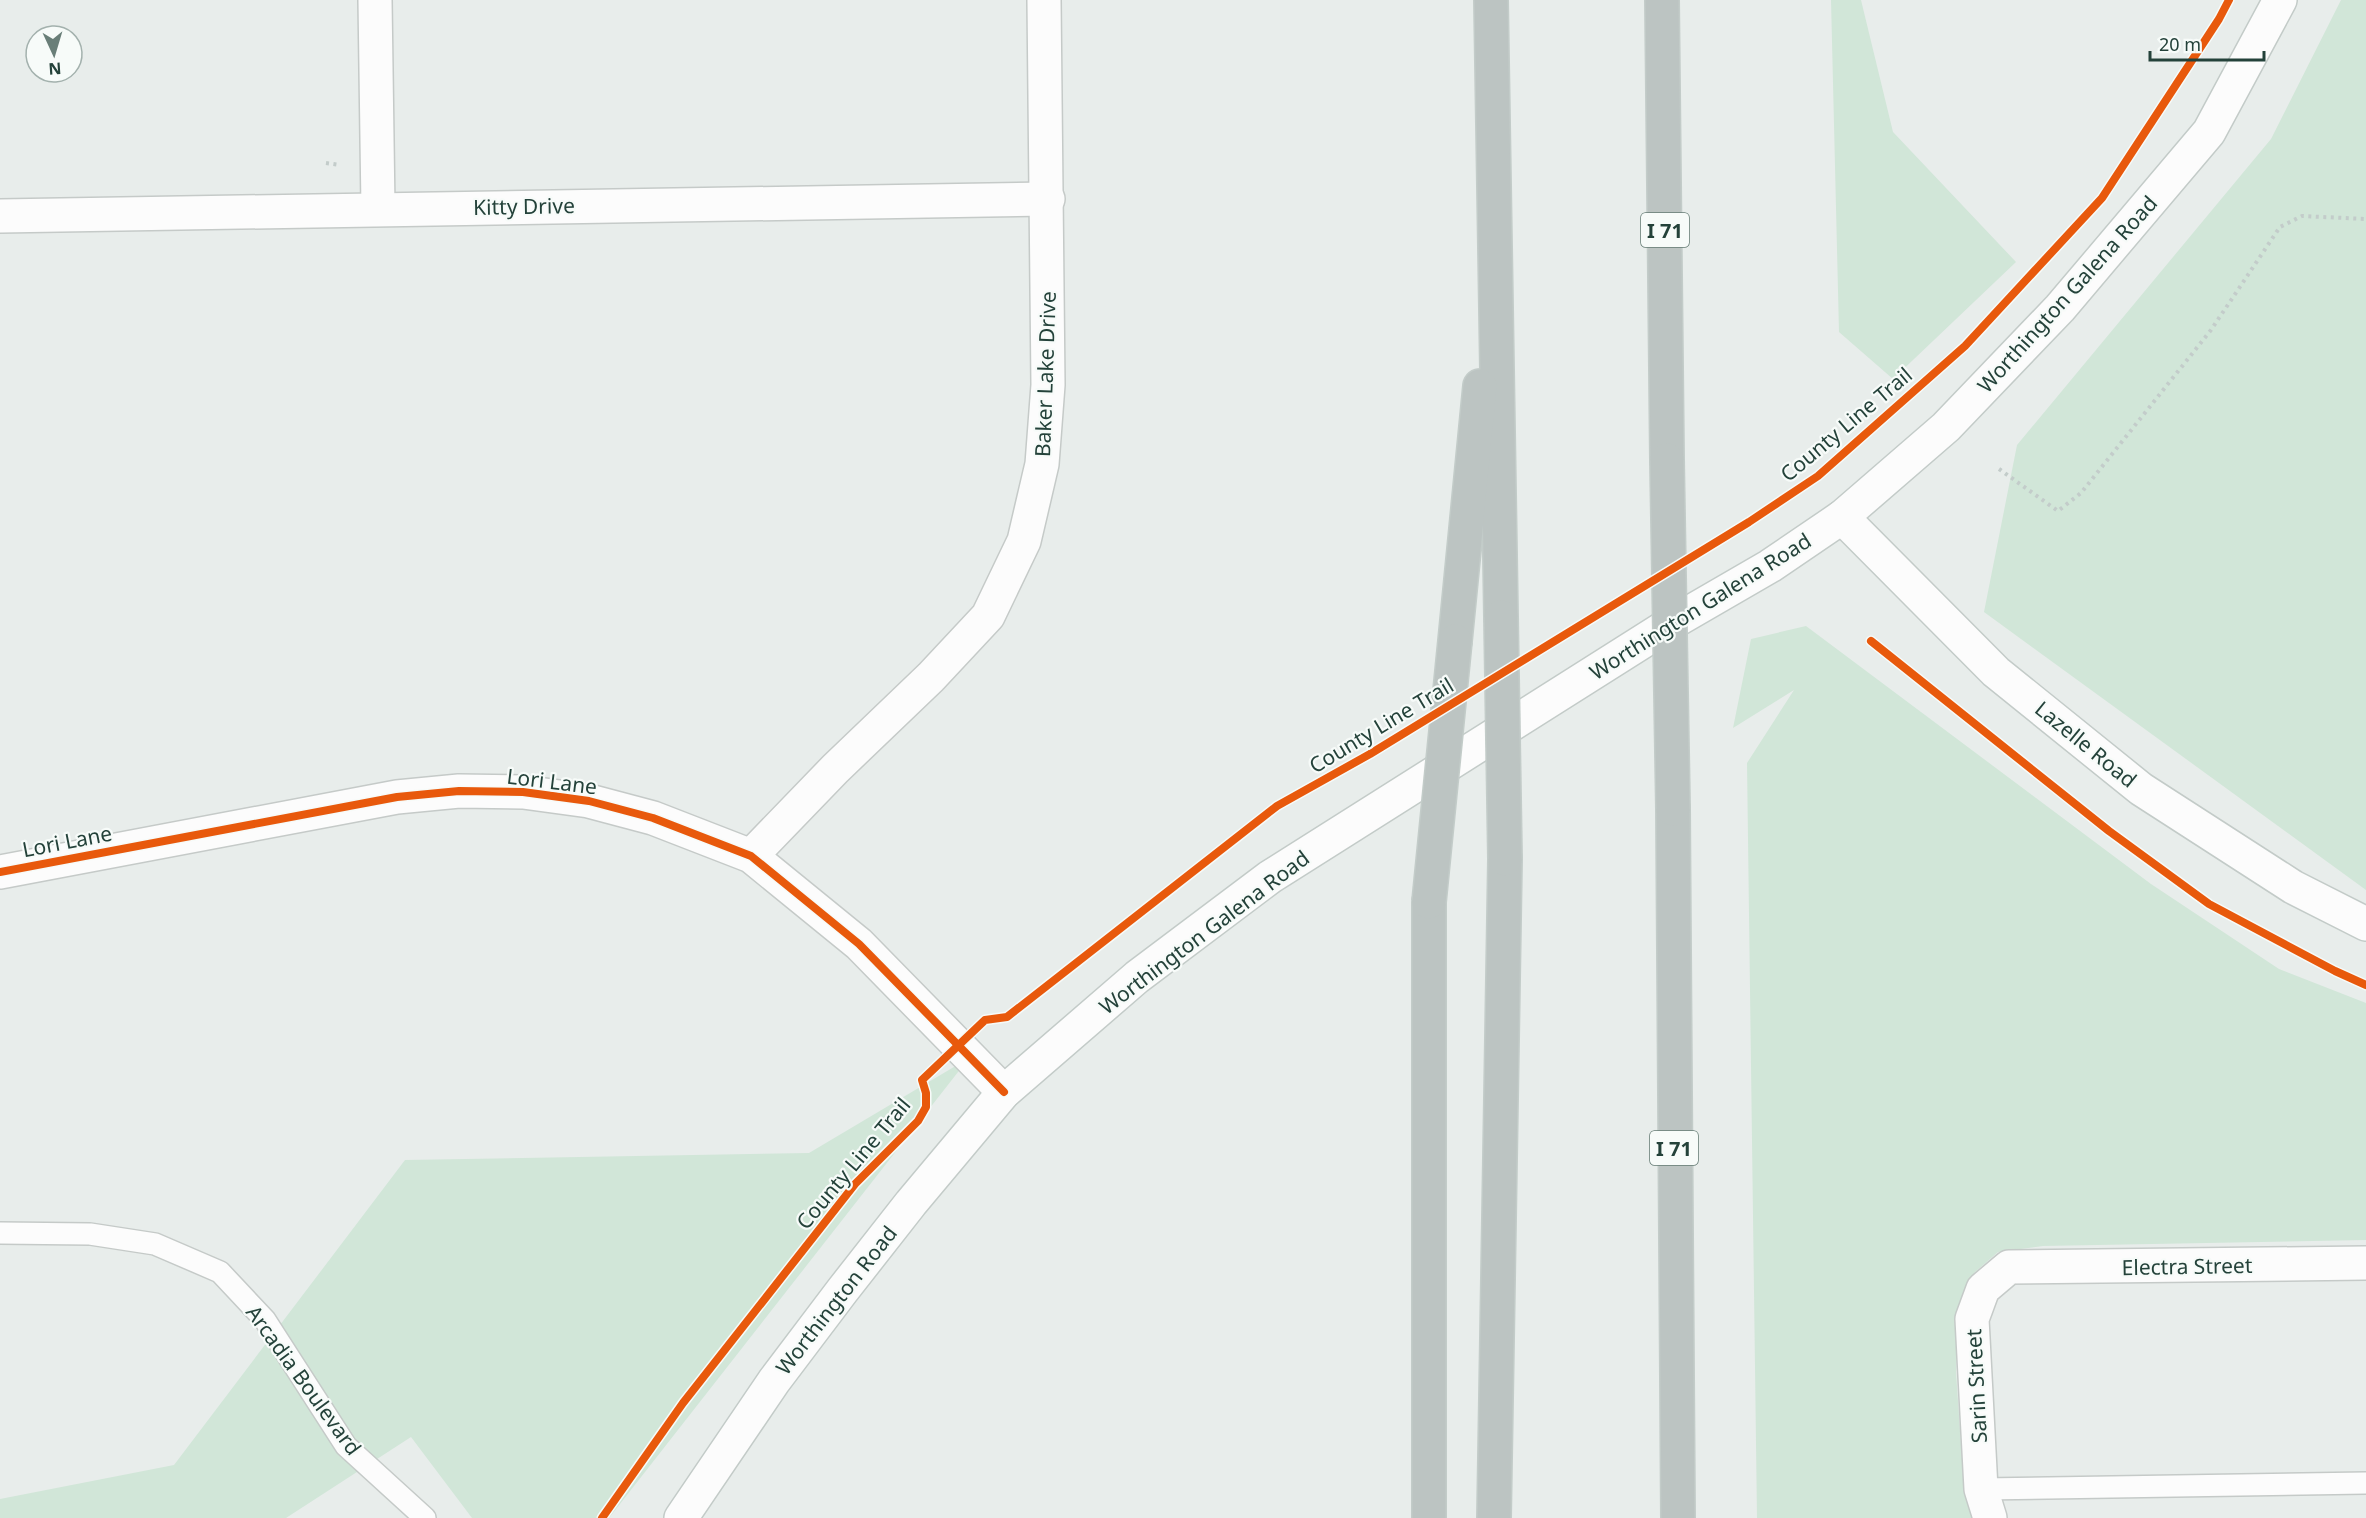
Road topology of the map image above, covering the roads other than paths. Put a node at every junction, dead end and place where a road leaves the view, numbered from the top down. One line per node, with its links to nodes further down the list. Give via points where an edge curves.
1 (375, 0): 7 (street)
2 (1044, 0): 6 (street, Baker Lake Drive)
3 (1491, 0): 9 (highway)
4 (1662, 0): 20 (highway, I 71, bridge)
5 (2280, 0): 10 (street, Worthington Galena Road, via 2209,132 2068,299 1946,427)
6 (1048, 198): 7 (street, Kitty Drive); 11 (street, Baker Lake Drive, via 1048,385 1042,464 1024,541 988,616)
7 (378, 208): 8 (street, Kitty Drive)
8 (0, 216)
9 (1496, 226): 23 (highway, bridge, via 1429,902); 24 (highway, bridge, via 1505,859)
10 (1842, 516): 13 (street, Lazelle Road, via 1996,672 2141,789 2293,887); 14 (street, Worthington Galena Road, via 1770,566 1665,627 1270,877 1137,977)
11 (751, 856): 12 (street, Lori Lane, via 653,818 589,801 523,792 459,791 397,797); 14 (street, Lori Lane, via 859,944)
12 (0, 872)
13 (2366, 924)
14 (1004, 1092): 22 (street, Worthington Road, via 842,1291 774,1381)
15 (0, 1233): 21 (lane, Arcadia Boulevard, via 90,1234 155,1244 220,1272 265,1320 346,1446)
16 (2366, 1263): 17 (street, Electra Street)
17 (2008, 1267): 19 (street, Sarin Street, via 1983,1289 1972,1319)
18 (2366, 1484): 19 (lane)
19 (1986, 1503)
20 (1679, 1508)
21 (424, 1518)
22 (681, 1518)
23 (1429, 1518)
24 (1494, 1518)

